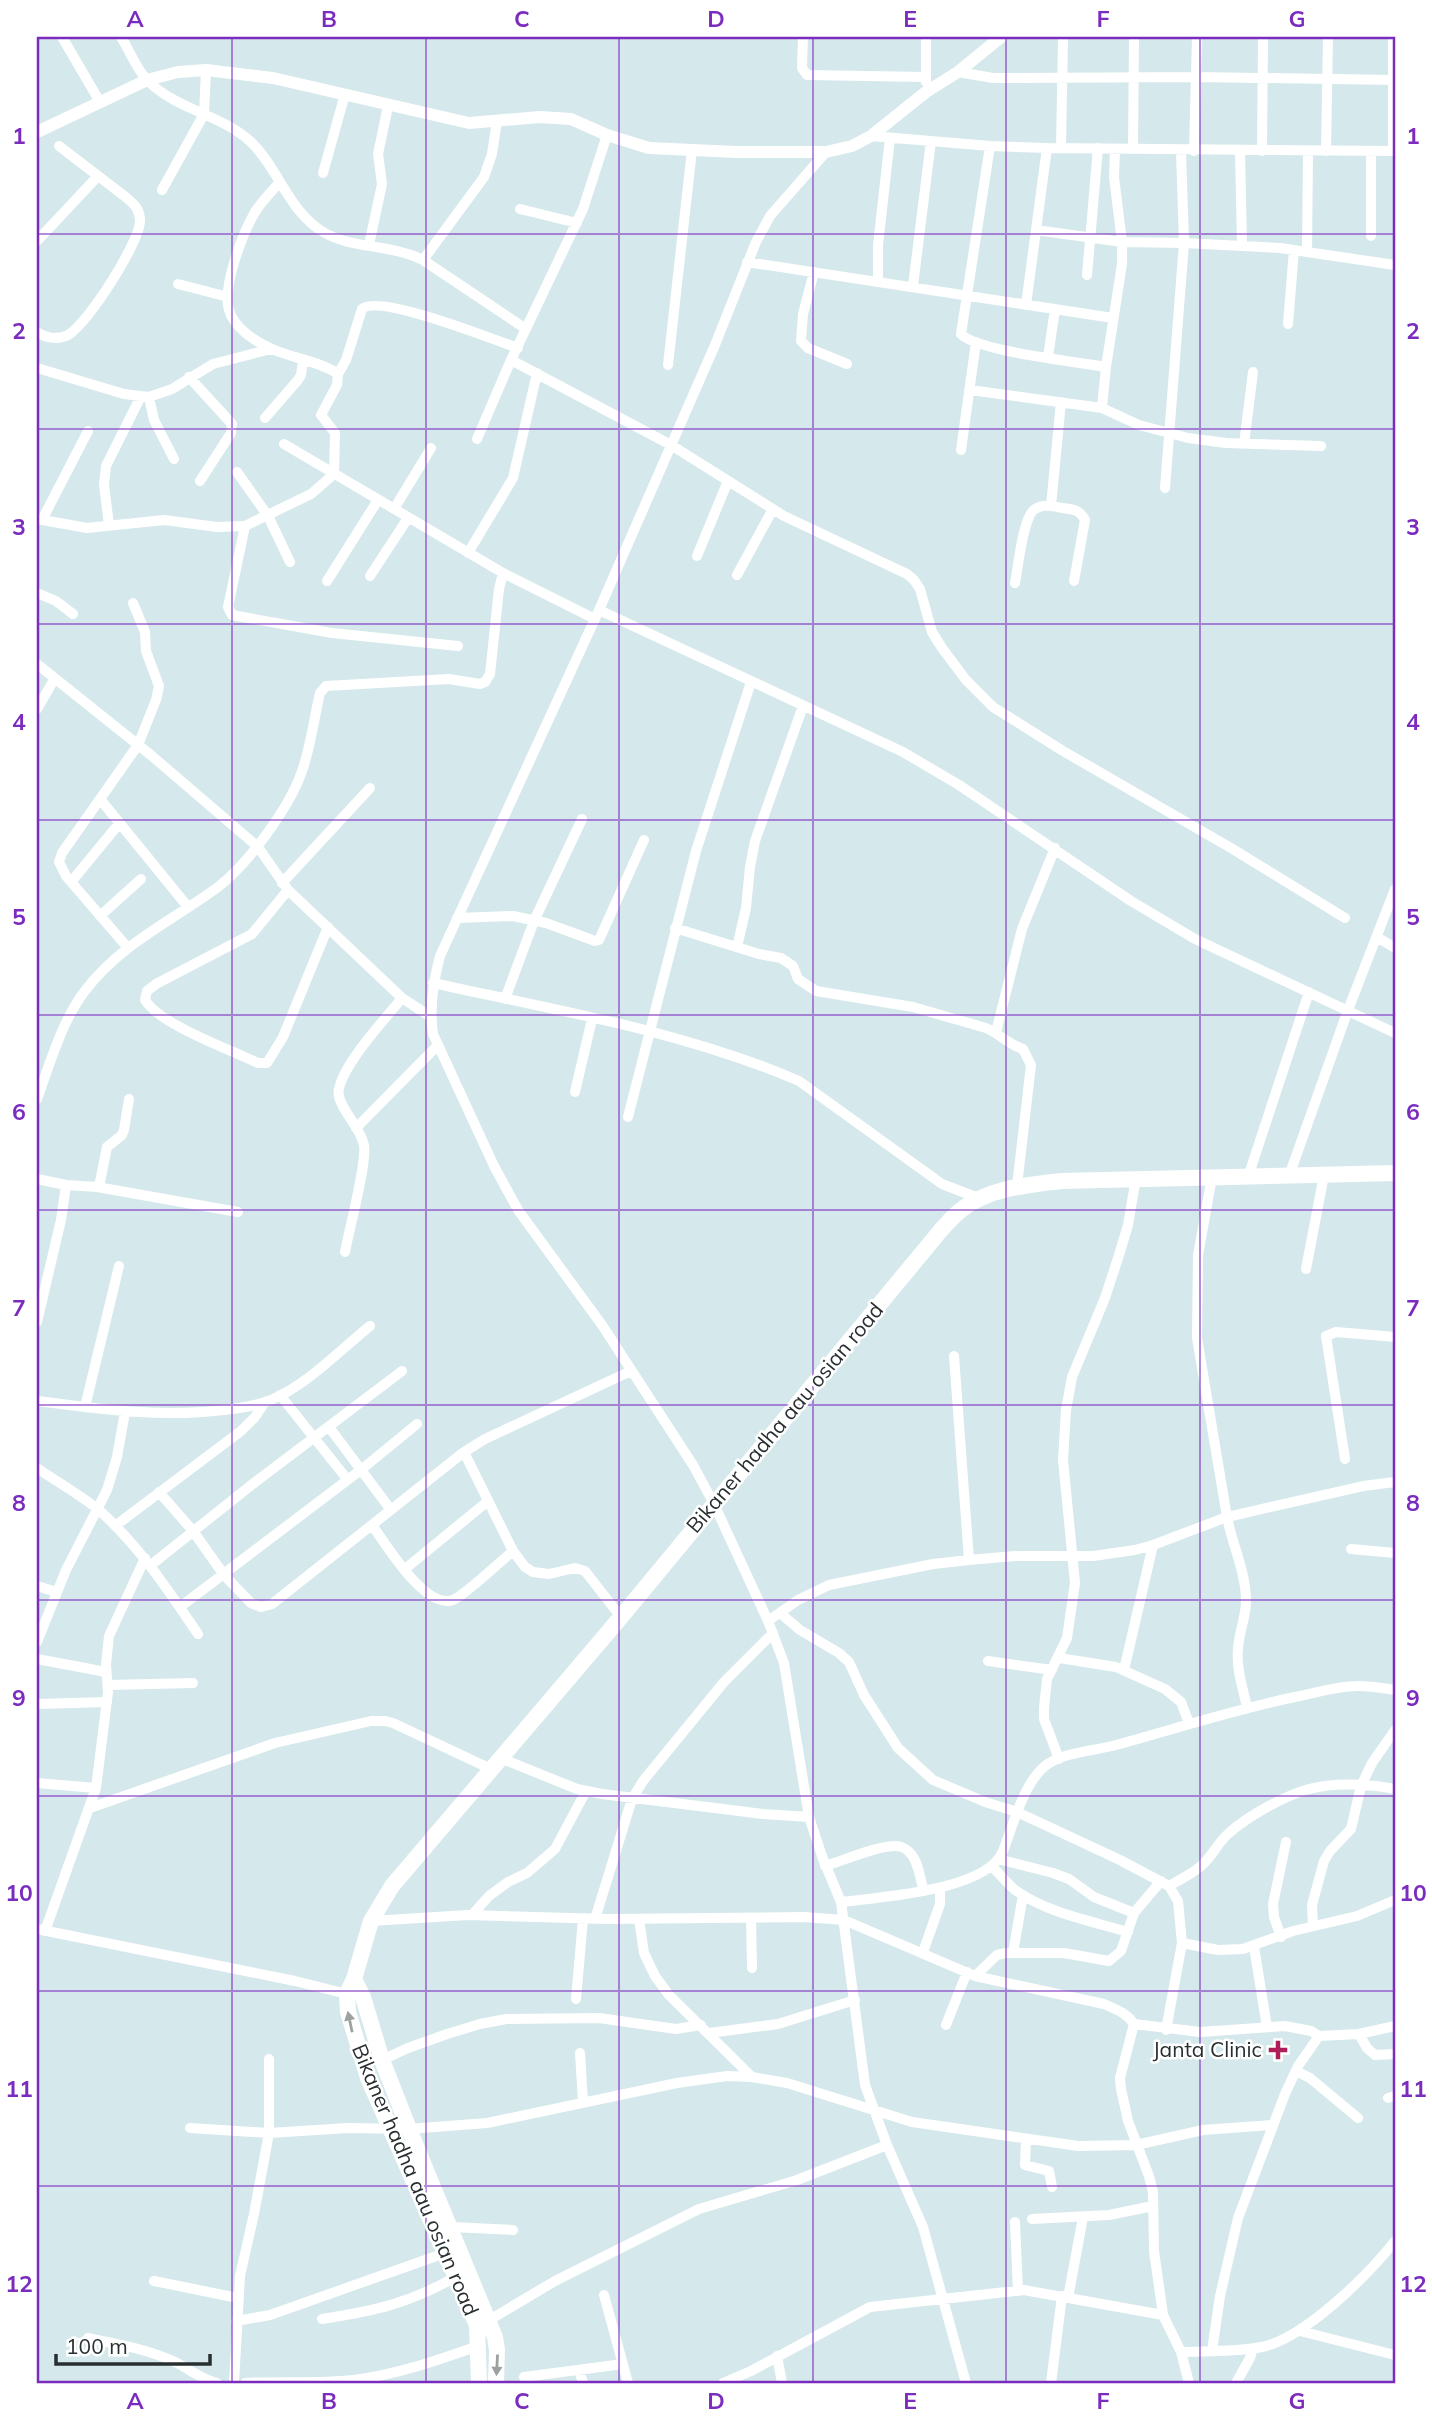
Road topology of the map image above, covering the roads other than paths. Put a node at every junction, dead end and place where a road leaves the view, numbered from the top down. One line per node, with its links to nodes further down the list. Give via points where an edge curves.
1 (62, 37): 24 (street)
2 (121, 37): 20 (street)
3 (803, 37): 14 (street, via 802,68 807,75)
4 (926, 37): 14 (street)
5 (1063, 37): 18 (street)
6 (1134, 37): 16 (street)
7 (1197, 37): 15 (street)
8 (1263, 37): 17 (street)
9 (1328, 37): 19 (street)
10 (1393, 37): 21 (street)
11 (995, 39): 13 (street)
12 (206, 70): 20 (street); 23 (street, via 274,78); 26 (street)
13 (958, 72): 18 (street, via 993,78); 22 (street)
14 (926, 77): 22 (street)
15 (1196, 77): 16 (street); 17 (street); 42 (street)
16 (1133, 78): 18 (street); 39 (street)
17 (1262, 78): 19 (street); 44 (street)
18 (1064, 79): 36 (street)
19 (1327, 79): 21 (street); 46 (street)
20 (147, 80): 24 (street); 26 (street)
21 (1394, 80): 48 (street)
22 (926, 92): 30 (street)
23 (345, 94): 25 (street); 50 (street)
24 (100, 102): 28 (street)
25 (388, 106): 27 (street, via 469,123); 62 (street, via 378,154 382,184)
26 (204, 114): 52 (street, via 251,142); 53 (street)
27 (497, 121): 29 (street, via 560,118); 66 (street, via 484,177)
28 (37, 132)
29 (607, 135): 40 (street, via 649,148); 55 (street)
30 (871, 136): 31 (street); 49 (street)
31 (890, 138): 32 (street); 71 (street)
32 (931, 141): 34 (street); 73 (street)
33 (59, 146): 51 (street)
34 (990, 146): 35 (street); 74 (street)
35 (1047, 148): 36 (street); 56 (street)
36 (1060, 148): 37 (street)
37 (1098, 148): 38 (street); 58 (street)
38 (1115, 149): 39 (street); 60 (street, via 1114,186)
39 (1133, 149): 41 (street)
40 (692, 150): 49 (street); 89 (street)
41 (1181, 151): 42 (street); 61 (street)
42 (1194, 151): 43 (street)
43 (1240, 151): 44 (street); 63 (street)
44 (1262, 151): 45 (street)
45 (1308, 151): 46 (street); 65 (street)
46 (1326, 151): 47 (street)
47 (1371, 151): 48 (street); 57 (street)
48 (1394, 151)
49 (826, 152): 67 (street, via 771,216)
50 (323, 173)
51 (98, 176): 59 (street); 81 (street, via 137,207 138,233 98,302 73,332 59,338)
52 (279, 183): 62 (street, via 315,226 343,240); 75 (street, via 254,215 234,264)
53 (162, 190)
54 (520, 209): 55 (street)
55 (577, 223): 80 (street)
56 (1036, 230): 58 (street); 76 (street)
57 (1371, 236)
58 (1091, 238): 60 (street); 70 (street)
59 (37, 241)
60 (1122, 242): 61 (street); 78 (street)
61 (1184, 243): 63 (street); 102 (street)
62 (369, 245): 66 (street)
63 (1242, 245): 64 (street)
64 (1294, 250): 65 (street); 79 (street)
65 (1307, 252): 68 (street)
66 (423, 260): 80 (street)
67 (747, 262): 69 (street); 106 (street)
68 (1395, 265)
69 (814, 272): 71 (street); 88 (street, via 801,341)
70 (1087, 275)
71 (878, 281): 73 (street)
72 (178, 284): 75 (street)
73 (913, 286): 74 (street)
74 (967, 295): 76 (street); 82 (street, via 961,334)
75 (228, 297): 84 (street, via 234,321)
76 (1026, 304): 77 (street)
77 (1055, 309): 78 (street); 85 (street)
78 (1113, 318): 90 (street)
79 (1287, 324)
80 (526, 329): 83 (street)
81 (37, 332)
82 (976, 342): 85 (street); 96 (street)
83 (518, 348): 86 (street); 94 (street, via 411,311 370,304 362,309)
84 (271, 349): 87 (street); 95 (street, via 213,364)
85 (1048, 357): 90 (street)
86 (511, 360): 93 (street); 103 (street)
87 (303, 361): 94 (street); 100 (street, via 302,375)
88 (847, 364)
89 (668, 365)
90 (1106, 367): 99 (street)
91 (37, 368): 97 (street)
92 (1253, 372): 105 (street)
93 (537, 373): 106 (street); 125 (street, via 513,478)
94 (338, 374): 112 (street, via 321,415 335,433)
95 (189, 377): 97 (street, via 161,394); 113 (street, via 232,424 231,433)
96 (970, 390): 98 (street); 109 (street)
97 (145, 396): 110 (street); 123 (street, via 106,466)
98 (1061, 402): 99 (street); 117 (street)
99 (1102, 408): 102 (street)
100 (265, 418)
101 (88, 431): 122 (street)
102 (1170, 434): 105 (street); 115 (street)
103 (477, 439)
104 (284, 444): 112 (street)
105 (1244, 444): 107 (street)
106 (671, 445): 114 (street); 137 (street)
107 (1321, 446)
108 (431, 448): 118 (street)
109 (961, 450)
110 (174, 459)
111 (237, 472): 120 (street)
112 (334, 474): 116 (street); 120 (street, via 311,494)
113 (200, 481)
114 (728, 481): 119 (street); 126 (street)
115 (1165, 488)
116 (378, 500): 118 (street); 131 (street)
117 (1051, 506): 132 (street, via 1076,510 1085,520); 133 (street, via 1031,511)
118 (394, 509): 121 (street)
119 (773, 509): 129 (street); 159 (street, via 914,580 932,632 966,680 993,707)
120 (268, 516): 124 (street); 127 (street)
121 (408, 519): 125 (street); 130 (street)
122 (39, 520): 123 (street, via 87,528)
123 (109, 525): 124 (street, via 164,520)
124 (245, 526): 138 (street, via 228,607 233,615 332,633)
125 (468, 553): 128 (street)
126 (697, 556)
127 (290, 562)
128 (503, 573): 137 (street); 150 (street, via 490,674 485,682 449,679 323,688 303,770)
129 (737, 575)
130 (370, 576)
131 (327, 582)
132 (1074, 582)
133 (1015, 583)
134 (37, 593): 136 (street)
135 (133, 603): 144 (street, via 159,686)
136 (73, 614)
137 (597, 615): 141 (street); 158 (street)
138 (458, 646)
139 (37, 664): 140 (street)
140 (55, 678): 143 (street); 144 (street)
141 (751, 682): 142 (street); 162 (street)
142 (803, 706): 151 (street, via 903,752); 164 (street, via 755,841)
143 (37, 709)
144 (138, 745): 146 (street); 150 (street)
145 (370, 789): 154 (street)
146 (100, 799): 148 (street); 153 (street, via 62,853 62,870)
147 (582, 819): 160 (street)
148 (118, 825): 153 (street); 156 (street)
149 (644, 840): 160 (street, via 599,940)
150 (258, 847): 154 (street); 156 (street, via 231,876)
151 (1055, 848): 168 (street, via 1195,939); 175 (street, via 1022,929)
152 (141, 879): 157 (street)
153 (71, 882): 157 (street)
154 (285, 887): 161 (street); 161 (street, via 251,934 147,991 145,1000 151,1009 247,1058 267,1063 283,1037)
155 (1395, 889): 163 (street)
156 (187, 907): 165 (street)
157 (100, 916): 165 (street)
158 (457, 918): 160 (street, via 513,916); 167 (street)
159 (1345, 918)
160 (534, 921): 170 (street)
161 (328, 927): 169 (street)
162 (675, 928): 164 (street); 174 (street)
163 (1377, 937): 166 (street); 171 (street)
164 (737, 947): 175 (street, via 788,961 798,979 816,991 913,1007)
165 (128, 948): 180 (street, via 84,992)
166 (1395, 948)
167 (433, 983): 170 (street); 172 (street)
168 (1309, 992): 171 (street); 187 (street)
169 (402, 998): 172 (street); 182 (street, via 338,1087 339,1098)
170 (505, 999): 173 (street)
171 (1348, 1010): 176 (street); 185 (street)
172 (431, 1017): 177 (street)
173 (593, 1018): 174 (street); 178 (street)
174 (649, 1032): 181 (street); 193 (street, via 799,1081 942,1184)
175 (996, 1032): 191 (street, via 1023,1049 1031,1065)
176 (1395, 1032)
177 (438, 1045): 182 (street); 203 (street, via 518,1210)
178 (575, 1092)
179 (130, 1099): 192 (street, via 124,1130 107,1147)
180 (37, 1100)
181 (628, 1116)
182 (356, 1128): 195 (street, via 364,1158)
183 (1395, 1173): 184 (main road, Bikaner hadha aau osian road)
184 (1324, 1175): 185 (main road, Bikaner hadha aau osian road); 197 (street)
185 (1289, 1176): 187 (main road, Bikaner hadha aau osian road)
186 (1212, 1177): 187 (main road, Bikaner hadha aau osian road); 188 (main road, Bikaner hadha aau osian road); 223 (street, via 1198,1255 1197,1339)
187 (1248, 1177)
188 (1136, 1178): 191 (main road, Bikaner hadha aau osian road); 231 (street, via 1119,1255 1072,1377 1066,1410 1063,1460)
189 (37, 1179): 190 (street)
190 (66, 1185): 192 (street); 198 (street)
191 (1017, 1186): 193 (main road, Bikaner hadha aau osian road)
192 (97, 1187): 194 (street)
193 (981, 1199): 220 (main road, Bikaner hadha aau osian road, via 962,1209 941,1230)
194 (238, 1212)
195 (345, 1252)
196 (119, 1266): 207 (street)
197 (1306, 1269)
198 (37, 1322)
199 (370, 1326): 204 (street)
200 (1395, 1337): 213 (street, via 1336,1332 1326,1336)
201 (954, 1356): 232 (street)
202 (402, 1371): 210 (street)
203 (631, 1371): 212 (street); 220 (street)
204 (280, 1395): 206 (street); 211 (street)
205 (37, 1402): 207 (street)
206 (265, 1402): 208 (street, via 180,1414); 218 (street, via 241,1431)
207 (85, 1407): 208 (street)
208 (125, 1412): 221 (street, via 117,1457)
209 (417, 1423): 215 (street)
210 (329, 1427): 211 (street); 215 (street)
211 (314, 1438): 216 (street); 226 (street)
212 (464, 1452): 219 (street); 222 (street)
213 (1345, 1459)
214 (37, 1468): 221 (street)
215 (362, 1469): 216 (street); 222 (street)
216 (347, 1479): 235 (street)
217 (1395, 1482): 223 (street)
218 (159, 1492): 225 (street); 226 (street)
219 (488, 1501): 229 (street); 234 (street)
220 (715, 1504): 240 (main road, Bikaner hadha aau osian road); 241 (street)
221 (97, 1509): 225 (street); 237 (street)
222 (391, 1510): 224 (street)
223 (1227, 1517): 227 (street); 256 (street, via 1246,1599 1237,1651)
224 (372, 1525): 234 (street); 235 (street, via 272,1604 261,1607 251,1603)
225 (115, 1526): 233 (street)
226 (193, 1531): 233 (street); 235 (street)
227 (1153, 1545): 231 (street, via 1093,1556); 249 (street)
228 (1351, 1549): 230 (street)
229 (513, 1550): 234 (street, via 453,1600 429,1595); 240 (street, via 533,1572 585,1571)
230 (1395, 1553)
231 (1071, 1555): 232 (street); 246 (street, via 1073,1609)
232 (969, 1560): 239 (street, via 830,1585)
233 (148, 1562): 238 (street); 250 (street, via 111,1631)
234 (405, 1569)
235 (224, 1575): 238 (street)
236 (37, 1586): 237 (street)
237 (57, 1592): 244 (street)
238 (180, 1607): 243 (street)
239 (780, 1613): 241 (street); 268 (street, via 849,1662 883,1725 915,1765 946,1787)
240 (621, 1617): 260 (main road, Bikaner hadha aau osian road)
241 (768, 1621): 242 (street)
242 (772, 1633): 266 (street, via 724,1682); 269 (street, via 784,1663)
243 (198, 1634)
244 (37, 1642)
245 (37, 1658): 250 (street)
246 (1059, 1658): 248 (street); 249 (street)
247 (988, 1661): 248 (street)
248 (1052, 1670): 259 (street, via 1044,1691 1044,1719)
249 (1124, 1670): 257 (street, via 1176,1695)
250 (106, 1672): 252 (street)
251 (193, 1683): 252 (street)
252 (108, 1685): 254 (street)
253 (1395, 1690): 256 (street, via 1356,1686)
254 (107, 1702): 255 (street); 263 (street)
255 (37, 1704)
256 (1247, 1707): 257 (street)
257 (1189, 1723): 259 (street)
258 (1395, 1730): 262 (street)
259 (1059, 1759): 268 (street, via 1044,1767)
260 (496, 1763): 265 (street); 267 (street, via 393,1723 371,1721 275,1743); 286 (main road, Bikaner hadha aau osian road, via 399,1878)
261 (37, 1783): 263 (street)
262 (1361, 1786): 264 (street); 273 (street, via 1309,1789 1269,1808 1226,1835 1202,1866); 287 (street, via 1351,1829 1324,1861 1312,1905)
263 (96, 1788): 267 (street)
264 (1395, 1789)
265 (586, 1791): 266 (street); 280 (street, via 555,1849 489,1896)
266 (632, 1799): 269 (street); 283 (street)
267 (90, 1808): 288 (street)
268 (1017, 1812): 271 (street); 273 (street)
269 (809, 1817): 272 (street)
270 (1286, 1842): 290 (street, via 1273,1904)
271 (995, 1863): 274 (street); 276 (street); 279 (street, via 1053,1872 1102,1902)
272 (825, 1866): 275 (street, via 902,1847 915,1860); 278 (street)
273 (1165, 1883): 279 (street); 291 (street, via 1178,1900)
274 (940, 1888): 275 (street); 293 (street, via 940,1904)
275 (923, 1891): 278 (street)
276 (1023, 1895): 289 (street); 294 (street)
277 (1395, 1900): 287 (street, via 1357,1916)
278 (841, 1902): 285 (street)
279 (1134, 1913): 289 (street)
280 (472, 1915): 282 (street); 286 (street)
281 (751, 1918): 284 (street); 285 (street); 295 (street)
282 (583, 1919): 283 (street); 298 (street)
283 (595, 1919): 284 (street)
284 (639, 1919): 304 (street, via 644,1952 655,1976 668,1995)
285 (845, 1920): 293 (street); 299 (street)
286 (372, 1921): 297 (main road, Bikaner hadha aau osian road)
287 (1313, 1926): 290 (street)
288 (41, 1930): 297 (street, via 295,1981)
289 (1128, 1932): 294 (street, via 1121,1951 1109,1961 1064,1953)
290 (1281, 1937): 292 (street)
291 (1182, 1943): 292 (street, via 1230,1950); 305 (street)
292 (1254, 1947): 303 (street)
293 (922, 1952): 296 (street)
294 (1013, 1953): 296 (street, via 997,1955)
295 (752, 1968)
296 (971, 1974): 300 (street, via 1104,2004); 301 (street)
297 (350, 1987): 311 (main road, Bikaner hadha aau osian road, via 363,1997); 319 (main road, Bikaner hadha aau osian road, one-way to 297, via 352,2032)
298 (576, 1999)
299 (855, 2000): 304 (street, via 778,2024); 315 (street, via 863,2076)
300 (1134, 2024): 305 (street); 324 (street, via 1120,2078)
301 (946, 2025)
302 (1395, 2026): 306 (street)
303 (1267, 2027): 305 (street); 307 (street, via 1298,2027)
304 (705, 2029): 311 (street, via 599,2018 506,2019 447,2034); 313 (street)
305 (1166, 2030)
306 (1359, 2034): 307 (street); 309 (street, via 1375,2055)
307 (1319, 2036): 312 (street)
308 (580, 2053): 314 (street)
309 (1395, 2054)
310 (269, 2059): 321 (street)
311 (382, 2060): 320 (main road, Bikaner hadha aau osian road)
312 (1296, 2071): 316 (street); 317 (street)
313 (752, 2077): 314 (street, via 677,2083); 315 (street)
314 (583, 2102): 320 (street, via 487,2123)
315 (873, 2109): 322 (street, via 912,2122); 323 (street)
316 (1358, 2118)
317 (1273, 2125): 324 (street, via 1203,2130); 349 (street, via 1238,2218)
318 (190, 2128): 321 (street)
319 (389, 2129): 320 (street); 321 (street); 333 (main road, Bikaner hadha aau osian road)
320 (409, 2129): 330 (main road, Bikaner hadha aau osian road)
321 (269, 2133): 339 (street)
322 (1026, 2140): 324 (street, via 1078,2146); 325 (street, via 1026,2165 1049,2171)
323 (887, 2145): 340 (street, via 923,2227); 344 (street, via 797,2180 699,2209 555,2281)
324 (1136, 2145): 326 (street, via 1149,2176)
325 (1052, 2187)
326 (1153, 2206): 327 (street); 341 (street)
327 (1083, 2217): 328 (street); 338 (street)
328 (1032, 2220)
329 (1015, 2222): 336 (street)
330 (451, 2227): 331 (street); 344 (main road, Bikaner hadha aau osian road)
331 (513, 2230)
332 (1395, 2241): 345 (street, via 1367,2273)
333 (445, 2253): 334 (main road, Bikaner hadha aau osian road); 343 (street, via 270,2315)
334 (457, 2276): 342 (street, via 398,2304); 344 (main road, Bikaner hadha aau osian road)
335 (154, 2281): 339 (street)
336 (1018, 2291): 338 (street); 340 (street)
337 (604, 2295): 353 (street)
338 (1065, 2297): 341 (street); 368 (street)
339 (238, 2298): 343 (street)
340 (940, 2299): 352 (street, via 870,2308); 367 (street)
341 (1163, 2315): 350 (street)
342 (322, 2319)
343 (236, 2321): 359 (street)
344 (483, 2323): 347 (main road, Bikaner hadha aau osian road); 362 (main road, Bikaner hadha aau osian road, one-way to 362, via 497,2350)
345 (1300, 2331): 348 (street); 351 (street)
346 (88, 2338): 356 (street, via 150,2352)
347 (478, 2346): 357 (street, via 396,2372); 361 (main road, Bikaner hadha aau osian road)
348 (1253, 2348): 349 (street); 370 (street)
349 (1212, 2351): 350 (street)
350 (1181, 2352): 369 (street)
351 (1395, 2355)
352 (777, 2356): 365 (street); 366 (street)
353 (623, 2364): 354 (street); 364 (street)
354 (579, 2370): 355 (street); 363 (street)
355 (524, 2377)
356 (201, 2380): 358 (street)
357 (335, 2382): 360 (street)
358 (217, 2383)
359 (234, 2383)
360 (245, 2383)
361 (479, 2383)
362 (496, 2383)
363 (583, 2383)
364 (628, 2383)
365 (723, 2383)
366 (782, 2383)
367 (965, 2383)
368 (1051, 2383)
369 (1189, 2383)
370 (1236, 2383)

